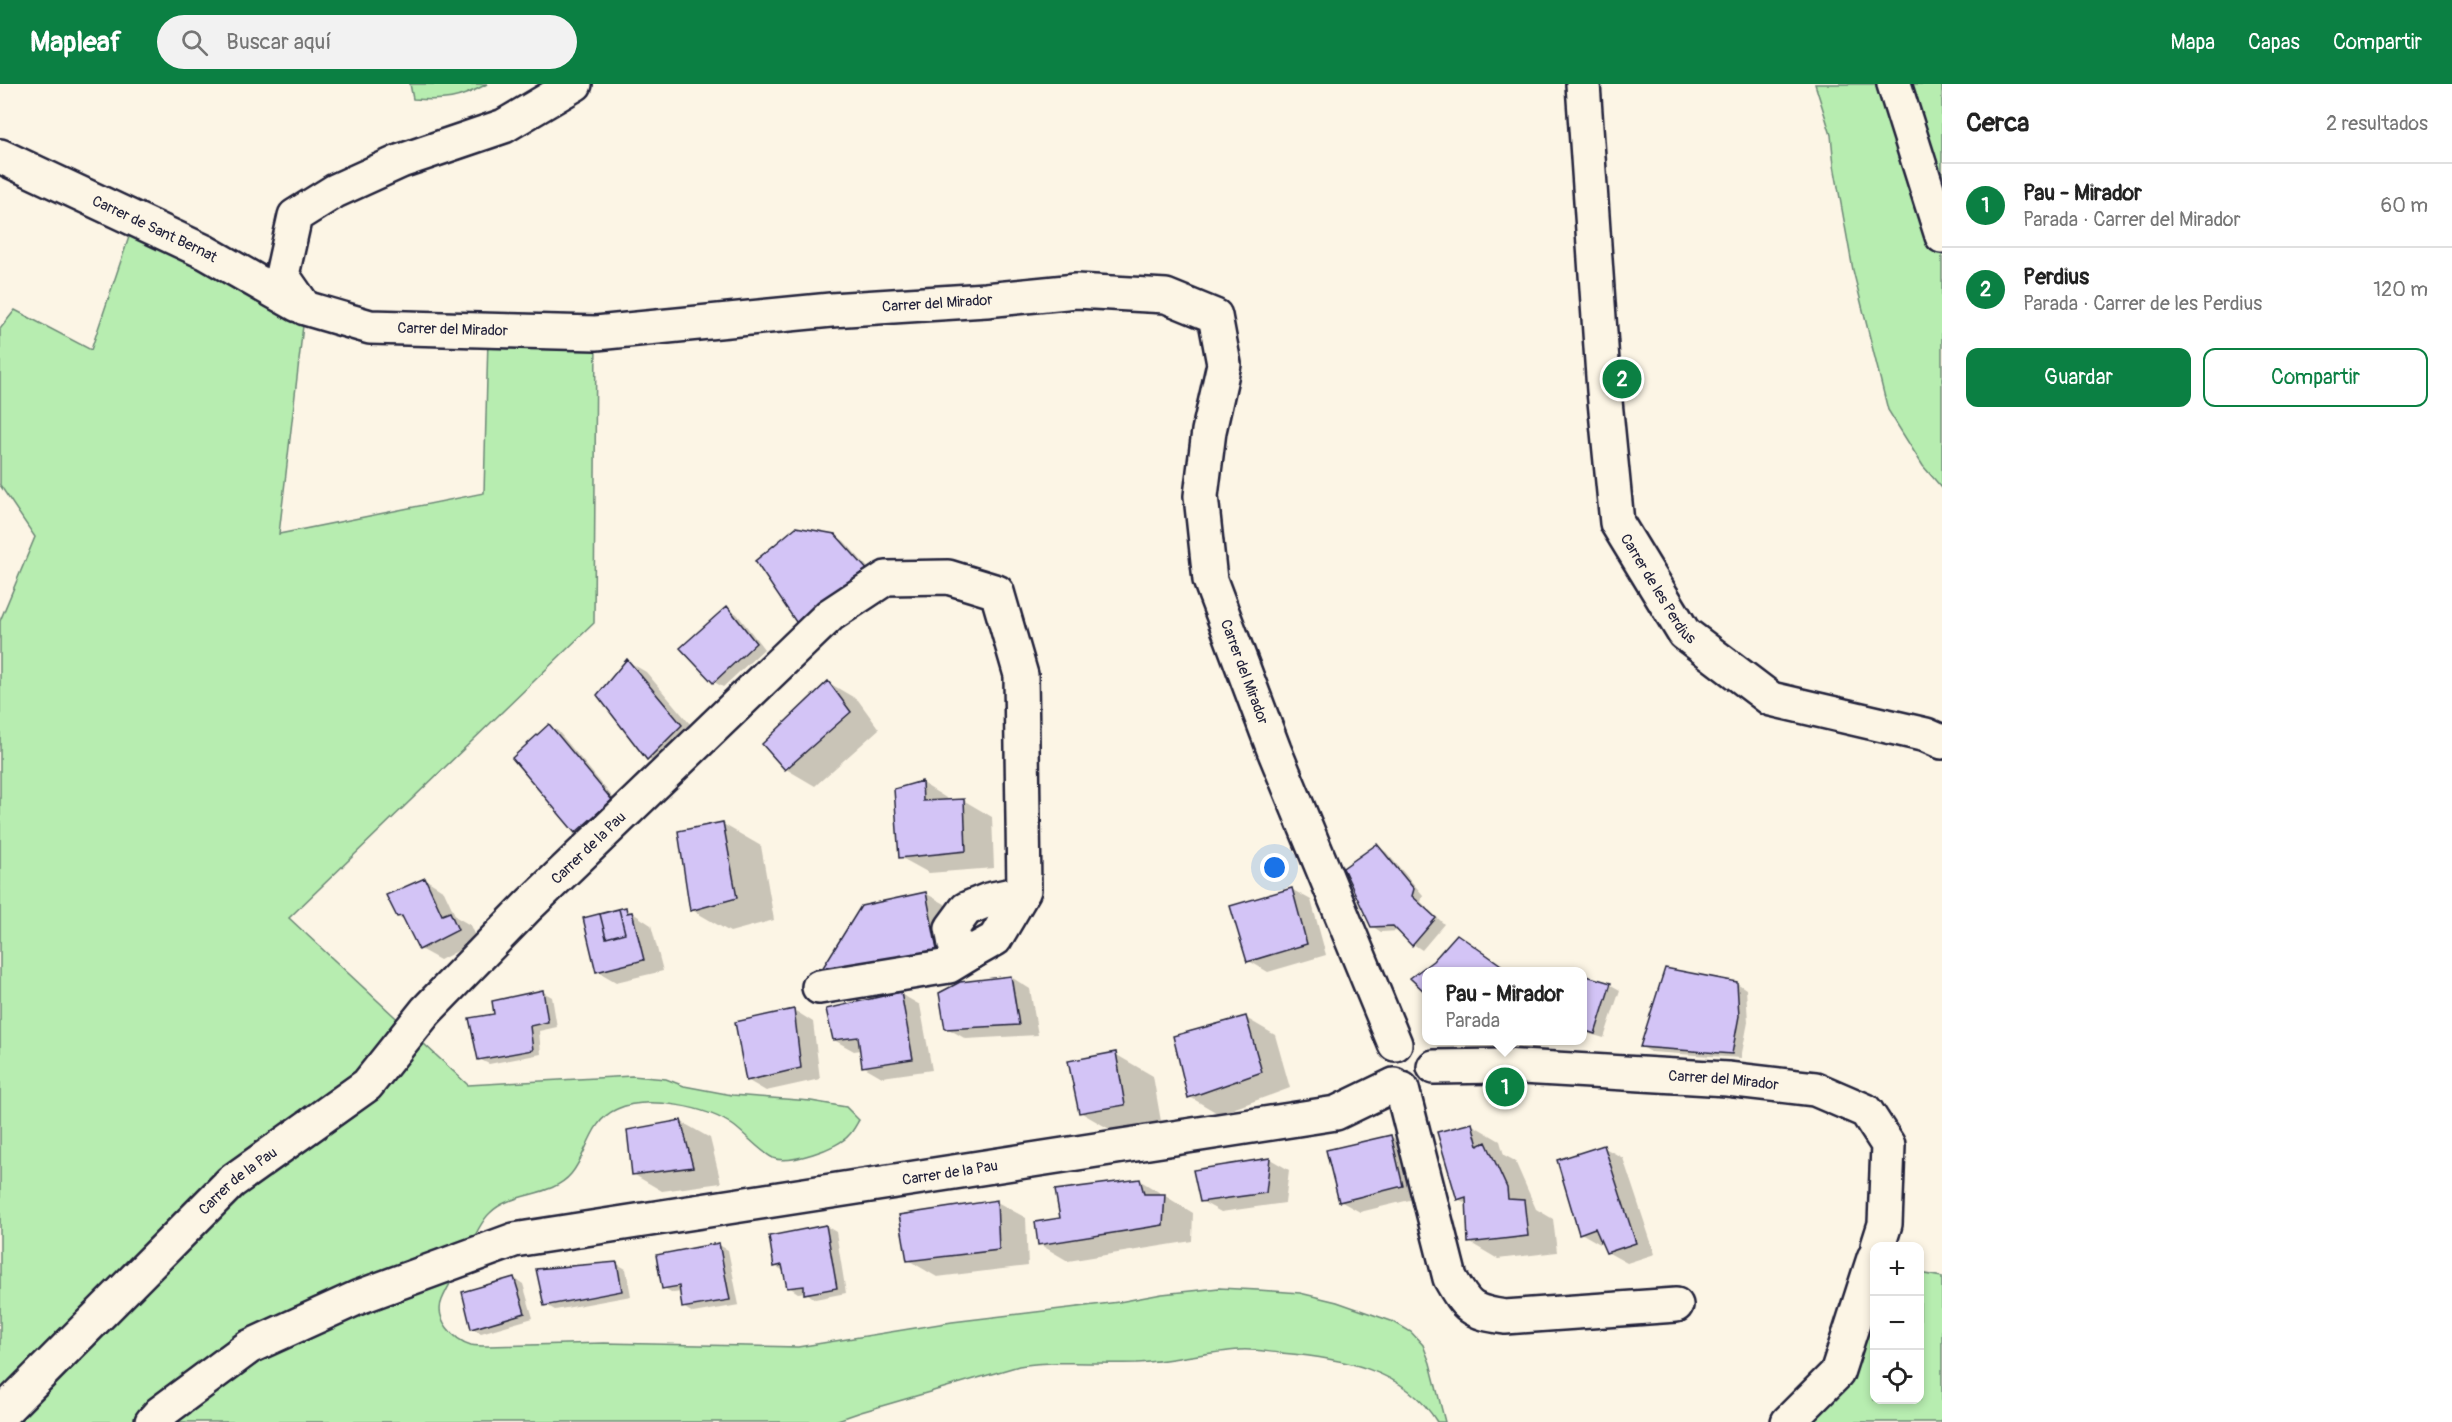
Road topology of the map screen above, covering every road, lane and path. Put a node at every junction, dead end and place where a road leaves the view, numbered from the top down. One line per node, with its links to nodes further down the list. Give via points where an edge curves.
1 (575, 84): 6 (street, via 504,126 401,161 335,190 295,216 282,275)
2 (1583, 84): 7 (street, Carrer de les Perdius, via 1617,524 1684,633 1771,699)
3 (1894, 84): 5 (street)
4 (0, 156): 6 (street, Carrer de Sant Bernat, via 204,252)
5 (1942, 236)
6 (305, 308): 10 (street, Carrer del Mirador, via 370,327 596,333 1076,291 1166,296 1215,316 1224,364 1209,431 1201,496 1210,580 1274,750)
7 (1942, 742)
8 (819, 987): 17 (street, Carrer de la Pau, via 949,966 995,939 1024,890 1021,675 997,592 948,577 886,578 830,615 528,906 426,1011 367,1085 231,1182)
9 (1422, 1043): 10 (street, via 1407,1040)
10 (1395, 1044): 13 (street, via 1384,1063 1389,1079)
11 (1424, 1045): 12 (street, via 1432,1055)
12 (1434, 1067): 13 (street, via 1426,1084 1410,1090); 14 (street, Carrer del Mirador, via 1503,1066 1715,1078 1815,1089 1866,1111 1888,1145 1885,1224)
13 (1398, 1087): 16 (street, via 1450,1278 1462,1301 1480,1313 1505,1317); 18 (street, Carrer de la Pau, via 1336,1113 514,1240 359,1297 249,1347)
14 (1879, 1242)
15 (1870, 1273): 19 (street, via 1837,1373)
16 (1676, 1305)
17 (0, 1415)
18 (152, 1422)
19 (1788, 1422)

